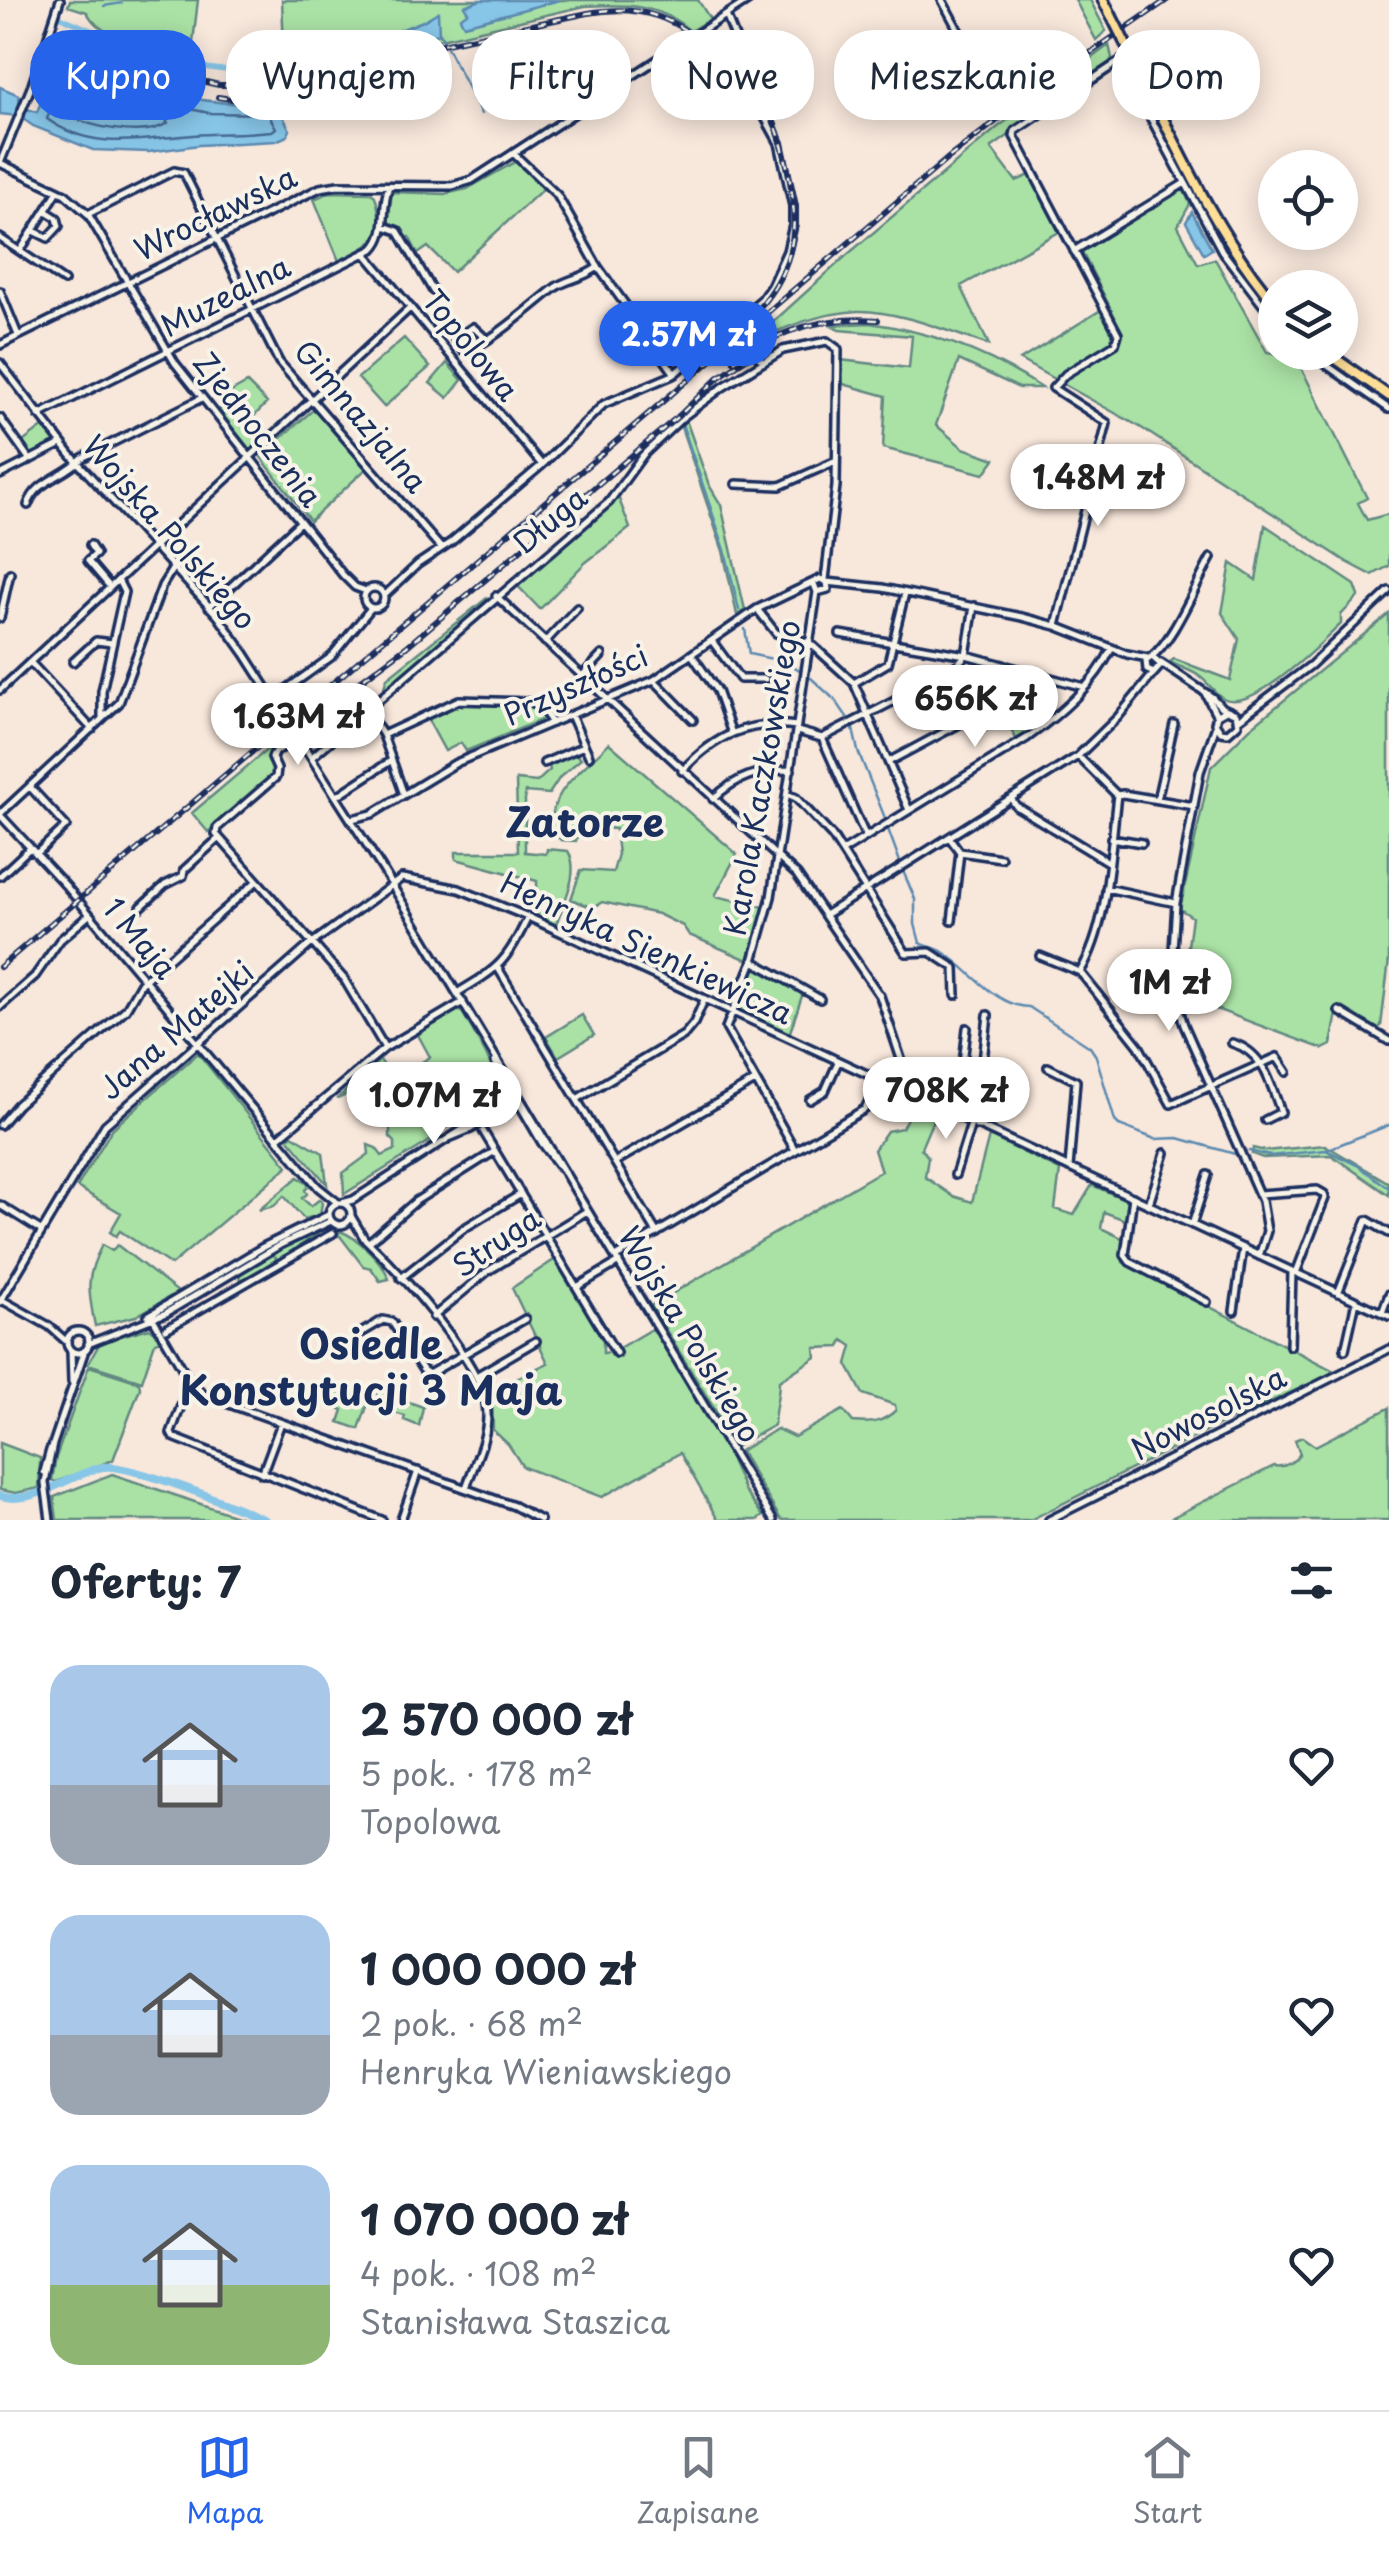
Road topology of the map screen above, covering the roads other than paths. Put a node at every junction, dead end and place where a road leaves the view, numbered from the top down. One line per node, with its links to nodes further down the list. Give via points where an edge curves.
1 (60, 0): 8 (street)
2 (749, 0): 5 (street, Wrocławska)
3 (942, 0): 6 (street)
4 (1103, 0): 26 (main road, bridge, via 1220,224)
5 (726, 15): 7 (street, Wrocławska); 32 (street, via 753,96 779,143 793,206 787,251 766,294)
6 (958, 30)
7 (514, 154): 11 (street, Wrocławska, via 452,186); 23 (street, via 558,195)
8 (0, 163): 12 (street)
9 (1185, 183): 21 (street); 21 (street, via 1120,61 1014,133); 29 (street)
10 (373, 186): 11 (street, Wrocławska); 13 (street); 19 (street, Wrocławska, via 320,188)
11 (389, 186): 13 (street)
12 (58, 190): 14 (street); 15 (street)
13 (383, 206): 16 (street)
14 (46, 211): 17 (street); 17 (street, via 59,223 52,236)
15 (88, 214): 19 (street, Gimnazjalna, via 174,171 184,173); 25 (street, Zjednoczenia)
16 (384, 226): 22 (street, Muzealna, via 382,240); 28 (street, via 398,232)
17 (34, 231): 20 (street)
18 (0, 238): 20 (street)
19 (218, 238): 25 (street, Wrocławska); 31 (street, Gimnazjalna)
20 (20, 251): 24 (street)
21 (1074, 251): 85 (street, via 1117,340 1053,388 1107,423)
22 (366, 253): 30 (street, Topolowa); 31 (street, Muzealna)
23 (598, 267): 34 (street, via 560,284); 42 (street)
24 (64, 281)
25 (128, 282): 33 (street, Wrocławska); 37 (street, Zjednoczenia)
26 (1258, 282)
27 (0, 291): 33 (street)
28 (433, 291)
29 (1258, 301)
30 (410, 308): 45 (street); 54 (street, Topolowa)
31 (254, 309): 37 (street, Muzealna); 45 (street, Gimnazjalna, via 280,362)
32 (732, 325): 38 (street); 42 (street)
33 (18, 336): 36 (street, Wrocławska)
34 (486, 340): 34 (street, via 473,327 455,340 466,351)
35 (827, 340): 38 (street, Długa); 52 (street, Karola Kaczkowskiego, via 838,348)
36 (0, 345)
37 (168, 352): 44 (street, Zjednoczenia); 47 (street, Muzealna)
38 (762, 361): 78 (street, Długa, via 683,417 608,502)
39 (0, 364): 47 (street, Wojska Polskiego)
40 (1333, 370): 46 (street)
41 (1352, 370): 43 (main road)
42 (675, 374): 54 (street, via 604,404)
43 (1389, 396)
44 (202, 398): 50 (street, Zjednoczenia); 53 (street)
45 (312, 400): 50 (street); 61 (street, Gimnazjalna)
46 (1389, 410)
47 (38, 414): 49 (street, Wojska Polskiego)
48 (0, 418): 51 (street)
49 (61, 444): 51 (street); 53 (street, Wojska Polskiego)
50 (250, 458): 58 (street, Zjednoczenia); 60 (street)
51 (30, 460): 55 (street)
52 (834, 462): 56 (street, via 780,486); 63 (street, Karola Kaczkowskiego)
53 (78, 463): 57 (street, via 36,489); 60 (street, Wojska Polskiego)
54 (542, 465): 61 (street)
55 (0, 476)
56 (736, 484)
57 (28, 505)
58 (300, 522): 72 (street, Zjednoczenia, via 347,580); 80 (street)
59 (90, 545): 70 (street, via 96,554 88,562)
60 (154, 547): 64 (street, Wojska Polskiego); 67 (street)
61 (442, 548): 77 (street)
62 (1212, 558): 97 (street)
63 (827, 559): 65 (street, Karola Kaczkowskiego); 71 (street, Karola Kaczkowskiego)
64 (173, 568): 80 (street, Wojska Polskiego); 118 (street, via 124,696)
65 (828, 571): 68 (street); 71 (street, Karola Kaczkowskiego)
66 (10, 573): 74 (street)
67 (118, 580): 70 (street); 89 (street, via 124,592)
68 (838, 582): 69 (street); 71 (street)
69 (848, 584): 71 (street); 76 (street)
70 (110, 588): 98 (street)
71 (821, 588): 75 (street, Przyszłości); 75 (street); 90 (street, Karola Kaczkowskiego)
72 (366, 591): 77 (street); 81 (street, via 364,602)
73 (1389, 591): 112 (street, via 1311,665)
74 (2, 592): 84 (street)
75 (794, 592): 83 (street, Przyszłości)
76 (905, 592): 79 (street); 91 (street)
77 (382, 593): 81 (street, via 382,605)
78 (496, 596): 88 (street); 113 (street, Długa)
79 (974, 606): 85 (street); 94 (street)
80 (209, 607): 110 (street, Wojska Polskiego)
81 (371, 608): 110 (street, via 331,657)
82 (576, 608): 88 (street)
83 (758, 609): 87 (street, Przyszłości); 90 (street, via 776,634)
84 (0, 618)
85 (1056, 626): 92 (street)
86 (840, 634): 91 (street)
87 (712, 641): 93 (street, Przyszłości); 104 (street, via 740,679)
88 (544, 642): 103 (street)
89 (112, 643): 99 (street, via 96,641); 118 (street)
90 (810, 643): 106 (street); 124 (street, Karola Kaczkowskiego)
91 (894, 643): 94 (street); 106 (street, via 886,667)
92 (1112, 648): 95 (street); 107 (street)
93 (692, 654): 105 (street, Przyszłości); 126 (street, via 717,691)
94 (966, 654): 100 (street); 116 (street, via 949,673)
95 (1127, 654): 97 (street); 101 (street)
96 (602, 655): 103 (street)
97 (1155, 660): 101 (street); 101 (street); 102 (street)
98 (30, 662): 108 (street); 125 (street)
99 (73, 662)
100 (1024, 670): 107 (street); 137 (street, via 1012,696)
101 (1151, 670): 102 (street); 134 (street, via 1144,686)
102 (1178, 674): 109 (street)
103 (581, 677): 111 (street)
104 (765, 679)
105 (654, 680): 111 (street, Przyszłości); 119 (street)
106 (854, 683): 116 (street)
107 (1084, 687): 150 (street, via 1028,738)
108 (0, 690)
109 (1203, 690): 114 (street); 117 (street)
110 (274, 698): 129 (street, Wojska Polskiego)
111 (606, 700): 115 (street, Przyszłości); 140 (street)
112 (1260, 702): 114 (street); 120 (street)
113 (366, 709): 128 (street); 135 (street, Długa)
114 (1229, 710): 117 (street); 120 (street)
115 (571, 715): 121 (street, Przyszłości); 131 (street)
116 (870, 715): 130 (street); 137 (street)
117 (1216, 715): 123 (street)
118 (102, 719): 125 (street)
119 (693, 720)
120 (1238, 720): 127 (street)
121 (552, 722): 128 (street, via 531,702 459,700); 142 (street, Przyszłości)
122 (1174, 724): 148 (street)
123 (1216, 726): 127 (street); 132 (street)
124 (797, 728): 126 (street, via 773,723); 130 (street); 139 (street, Karola Kaczkowskiego)
125 (92, 729): 141 (street)
126 (731, 732): 140 (street)
127 (1224, 733): 132 (street)
128 (384, 735): 136 (street)
129 (299, 737): 135 (street, Wojska Polskiego); 157 (street, via 272,756 276,777 217,828)
130 (822, 738): 155 (street)
131 (584, 746): 133 (street); 138 (street)
132 (1206, 754): 149 (street)
133 (589, 756)
134 (1078, 756): 144 (street); 147 (street)
135 (312, 757): 145 (street, Wojska Polskiego)
136 (392, 760): 142 (street); 145 (street)
137 (890, 761): 150 (street)
138 (544, 763)
139 (791, 770): 143 (street, Karola Kaczkowskiego); 146 (street, via 750,773)
140 (682, 771): 146 (street)
141 (30, 786): 152 (street); 163 (street, via 66,826)
142 (404, 792): 151 (street, Przyszłości)
143 (787, 794): 161 (street); 164 (street, Karola Kaczkowskiego)
144 (1117, 795): 148 (street); 158 (street)
145 (336, 796): 153 (street, Wojska Polskiego)
146 (713, 799): 164 (street)
147 (1012, 800): 156 (street); 166 (street)
148 (1157, 800): 149 (street)
149 (1194, 806): 172 (street)
150 (909, 810): 155 (street)
151 (372, 814): 153 (street, Przyszłości); 154 (street, Przyszłości)
152 (0, 815): 160 (street, 1 Maja)
153 (352, 819): 154 (street, Wojska Polskiego)
154 (361, 834): 169 (street, Wojska Polskiego)
155 (866, 837): 161 (street)
156 (950, 837): 162 (street); 171 (street)
157 (219, 838): 168 (street); 173 (street, via 178,881)
158 (1112, 838): 159 (street); 166 (street)
159 (1142, 843)
160 (30, 848): 163 (street, 1 Maja); 167 (street)
161 (843, 851): 171 (street)
162 (960, 852): 165 (street); 177 (street)
163 (36, 854): 175 (street, 1 Maja)
164 (778, 858): 174 (street); 180 (street, Karola Kaczkowskiego)
165 (1002, 858)
166 (1108, 862): 170 (street)
167 (0, 876)
168 (256, 881): 178 (street); 183 (street)
169 (392, 885): 176 (street, Henryka Sienkiewicza, via 408,879 459,889); 178 (street, Jana Matejki); 184 (street, Wojska Polskiego)
170 (1104, 887): 172 (street); 182 (street, via 1092,951)
171 (865, 889): 174 (street); 185 (street, via 906,952 930,952 955,968)
172 (1176, 902): 206 (street, via 1176,999)
173 (141, 906)
174 (825, 914): 208 (street, via 880,996)
175 (89, 915): 183 (street, 1 Maja); 189 (street)
176 (528, 918): 181 (street); 187 (street, Henryka Sienkiewicza)
177 (952, 920)
178 (312, 943): 195 (street, Jana Matejki); 198 (street, via 344,980)
179 (1040, 956): 182 (street)
180 (752, 961): 186 (street); 191 (street, Karola Kaczkowskiego)
181 (498, 968): 184 (street); 209 (street)
182 (1080, 972): 206 (street, via 1139,1046 1171,1104)
183 (144, 980): 195 (street, 1 Maja); 218 (street, via 126,1009)
184 (458, 993): 188 (street, Wojska Polskiego)
185 (956, 995)
186 (820, 999)
187 (704, 1000): 191 (street, Henryka Sienkiewicza); 209 (street, via 684,1035)
188 (463, 1002): 197 (street, Wojska Polskiego); 198 (street)
189 (0, 1007)
190 (1339, 1011): 194 (street)
191 (731, 1012): 199 (street, Henryka Sienkiewicza); 203 (street, via 727,1034)
192 (988, 1014): 217 (street)
193 (967, 1028): 215 (street)
194 (1389, 1040)
195 (198, 1043): 220 (street, 1 Maja); 242 (street, Jana Matejki, via 105,1125)
196 (1232, 1043): 200 (street, via 1249,1048)
197 (487, 1044): 205 (street, Wojska Polskiego); 207 (street, Wojska Polskiego)
198 (385, 1048): 220 (street)
199 (838, 1062): 204 (street, Henryka Sienkiewicza); 211 (street, via 825,1090)
200 (1261, 1064): 202 (street, via 1277,1057); 206 (street); 216 (street, via 1281,1112)
201 (1048, 1067): 225 (street, via 1076,1081)
202 (1287, 1072)
203 (754, 1081): 221 (street); 224 (street)
204 (880, 1081): 208 (street, Henryka Sienkiewicza); 221 (street, via 865,1108)
205 (506, 1084): 210 (street, Wojska Polskiego); 213 (street)
206 (1212, 1088): 232 (street)
207 (516, 1089): 210 (street); 212 (street, Wojska Polskiego)
208 (908, 1095): 215 (street, Henryka Sienkiewicza)
209 (577, 1099): 224 (street)
210 (516, 1100): 212 (street); 213 (street); 214 (street, Wojska Polskiego)
211 (810, 1100)
212 (526, 1105): 226 (street, Wojska Polskiego)
213 (503, 1107): 214 (street); 230 (street)
214 (524, 1114): 226 (street, Wojska Polskiego)
215 (957, 1116): 217 (street, Henryka Sienkiewicza)
216 (1265, 1120)
217 (974, 1125): 225 (street, Henryka Sienkiewicza); 227 (street)
218 (0, 1126)
219 (482, 1131): 222 (street)
220 (277, 1139): 229 (street, 1 Maja)
221 (795, 1150): 244 (street)
222 (495, 1151): 231 (street); 247 (street)
223 (1164, 1153): 235 (street)
224 (615, 1162): 244 (street)
225 (1069, 1168): 233 (street, Henryka Sienkiewicza)
226 (566, 1173): 237 (street, Wojska Polskiego)
227 (955, 1175)
228 (1208, 1176): 241 (street)
229 (318, 1188): 234 (street, 1 Maja); 239 (street, 1 Maja)
230 (365, 1192): 234 (street); 238 (street)
231 (521, 1194): 246 (street); 252 (street, via 463,1228)
232 (1259, 1194): 249 (street, via 1267,1232); 251 (street, via 1324,1194)
233 (1132, 1197): 235 (street, Henryka Sienkiewicza); 258 (street, via 1125,1255)
234 (340, 1203): 238 (street, 1 Maja); 239 (street)
235 (1149, 1204): 241 (street, Henryka Sienkiewicza)
236 (0, 1205): 242 (street)
237 (588, 1211): 246 (street, Struga); 250 (street, Wojska Polskiego)
238 (351, 1213): 240 (street); 247 (street)
239 (329, 1216): 240 (street); 262 (street, via 263,1247)
240 (342, 1225): 247 (street)
241 (1192, 1225): 248 (street, Henryka Sienkiewicza)
242 (42, 1231): 256 (street, Jana Matejki)
243 (333, 1233): 265 (street)
244 (657, 1233): 250 (street)
245 (1389, 1233): 254 (street, via 1367,1220)
246 (546, 1236): 253 (street); 261 (street, Struga)
247 (366, 1240): 252 (street)
248 (1243, 1248): 249 (street, Henryka Sienkiewicza); 259 (street)
249 (1259, 1256): 251 (street, Henryka Sienkiewicza)
250 (618, 1260): 253 (street); 290 (street, Wojska Polskiego)
251 (1294, 1272): 254 (street, Henryka Sienkiewicza); 272 (street)
252 (401, 1278): 261 (street)
253 (576, 1288): 277 (street)
254 (1338, 1292): 257 (street, Henryka Sienkiewicza)
255 (1389, 1294): 260 (street)
256 (0, 1300): 264 (street)
257 (1356, 1301): 260 (street, Henryka Sienkiewicza); 275 (street)
258 (1206, 1302)
259 (1234, 1310)
260 (1385, 1314)
261 (433, 1316): 278 (street)
262 (152, 1317): 267 (street); 280 (street)
263 (525, 1318): 278 (street)
264 (49, 1326): 266 (street); 271 (street)
265 (166, 1329)
266 (73, 1332): 268 (street); 271 (street)
267 (114, 1332): 268 (street); 273 (street)
268 (86, 1334): 273 (street)
269 (356, 1336): 278 (street, via 383,1320 392,1322 426,1374)
270 (536, 1341): 279 (street)
271 (67, 1342): 276 (street)
272 (1290, 1346)
273 (87, 1347): 276 (street); 281 (street)
274 (1389, 1349): 291 (street, Nowosolska)
275 (1345, 1350)
276 (71, 1351): 281 (street)
277 (616, 1353)
278 (464, 1354): 279 (street)
279 (478, 1376): 285 (street, via 487,1422)
280 (193, 1385): 282 (street); 284 (street, via 172,1436)
281 (71, 1388): 286 (street, via 44,1466)
282 (281, 1423): 283 (street); 284 (street)
283 (418, 1471): 285 (street); 288 (street)
284 (262, 1474): 287 (street)
285 (466, 1488): 289 (street)
286 (50, 1520)
287 (382, 1520)
288 (400, 1520)
289 (540, 1520)
290 (773, 1520)
291 (1049, 1520)

